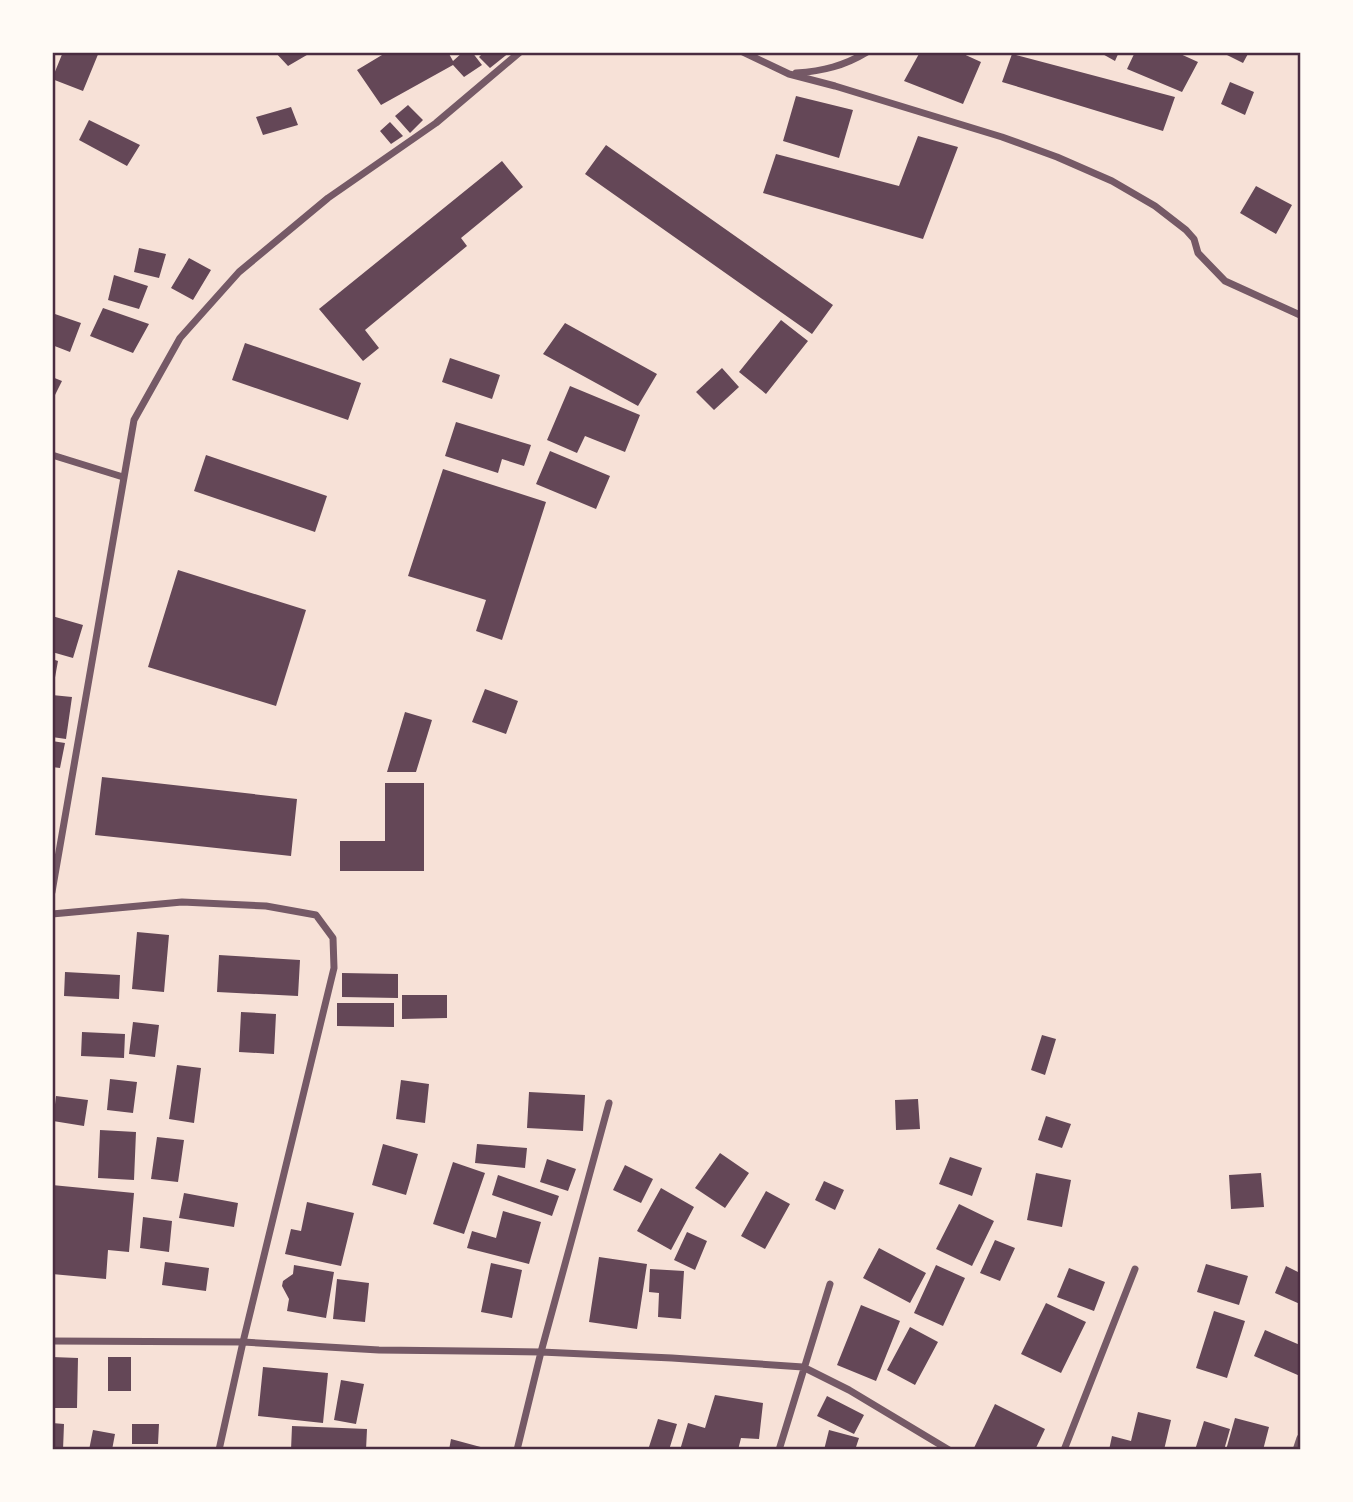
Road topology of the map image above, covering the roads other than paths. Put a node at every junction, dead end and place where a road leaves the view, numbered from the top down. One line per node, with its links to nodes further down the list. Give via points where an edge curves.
1 (520, 52): 7 (street, via 436,123 328,198 240,272 180,338 134,420)
2 (743, 52): 4 (street)
3 (867, 52): 4 (street, via 828,70)
4 (789, 74): 5 (street, via 1002,137 1112,181 1185,230 1198,253 1225,281)
5 (1300, 315)
6 (52, 455): 7 (street)
7 (123, 477): 8 (street)
8 (52, 892)
9 (52, 914): 14 (street, via 181,902 266,906 316,915 333,938 334,968)
10 (609, 1103): 15 (street)
11 (1135, 1269): 22 (street)
12 (830, 1284): 16 (street)
13 (52, 1341): 14 (street)
14 (243, 1342): 15 (street); 18 (street)
15 (541, 1352): 16 (street); 19 (street)
16 (803, 1367): 20 (street); 21 (street)
17 (1300, 1438): 23 (street)
18 (219, 1450)
19 (517, 1450)
20 (779, 1450)
21 (949, 1450)
22 (1064, 1450)
23 (1296, 1450)

